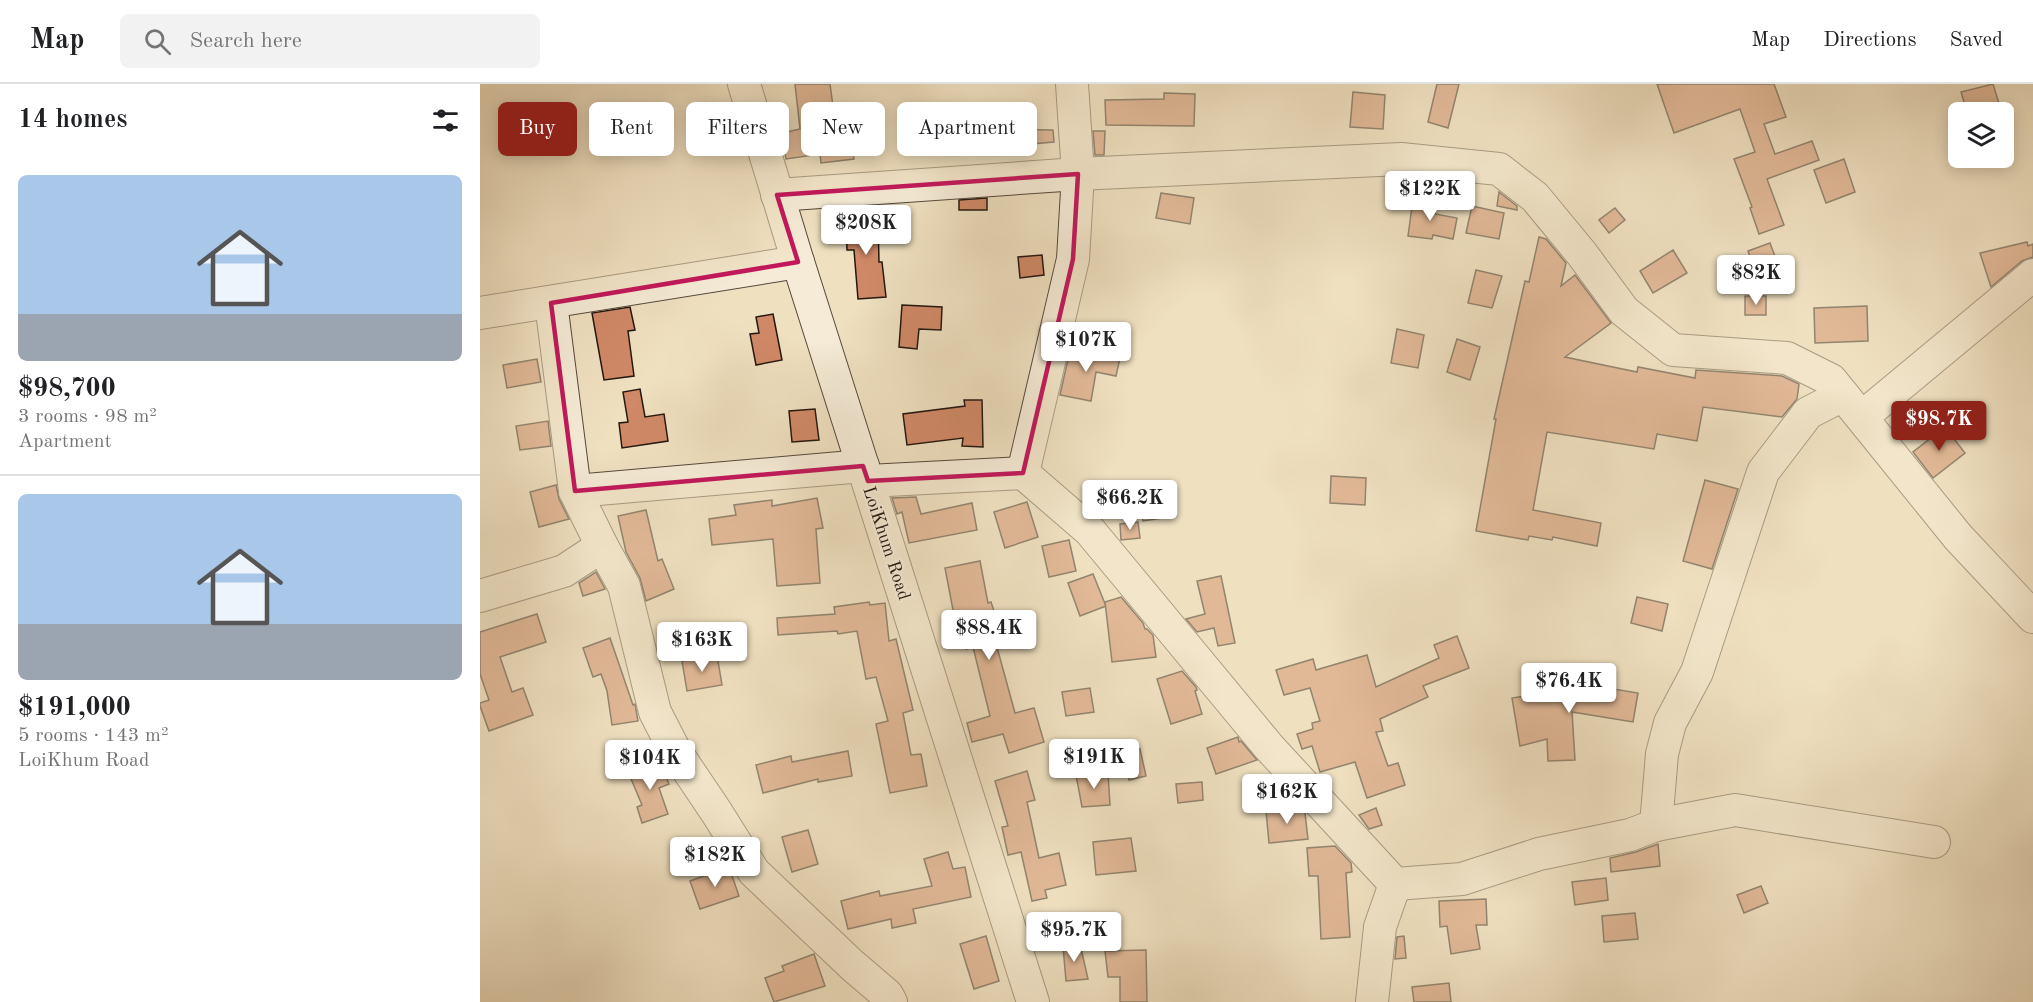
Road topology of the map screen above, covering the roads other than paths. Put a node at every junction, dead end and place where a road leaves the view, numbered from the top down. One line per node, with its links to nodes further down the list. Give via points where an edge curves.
1 (744, 84): 4 (street, LoiKhum Road)
2 (1072, 84): 3 (street)
3 (1078, 174): 4 (street); 9 (street, via 1401,159 1498,169 1535,197 1624,311 1673,350 1787,358 1831,380); 11 (street, via 1073,260)
4 (777, 195): 5 (street, LoiKhum Road)
5 (798, 262): 7 (street); 10 (street, LoiKhum Road)
6 (2033, 275): 9 (street)
7 (551, 303): 8 (street); 12 (street)
8 (480, 313)
9 (1853, 406): 15 (street, via 1958,537); 16 (street, via 1808,413 1762,472 1697,672 1670,723 1662,754)
10 (865, 473): 11 (street); 12 (street); 19 (street, LoiKhum Road)
11 (1023, 473): 18 (street, via 1090,531 1269,747)
12 (575, 491): 13 (street)
13 (602, 546): 14 (street, via 564,572); 20 (street, via 624,586 655,712 674,749 754,872)
14 (480, 596)
15 (2033, 617)
16 (1656, 825): 17 (street, via 1735,810); 18 (street, via 1630,836 1539,854 1462,879)
17 (1934, 842)
18 (1395, 884): 21 (street, via 1380,927)
19 (1026, 1001)
20 (891, 1002)
21 (1372, 1002)

